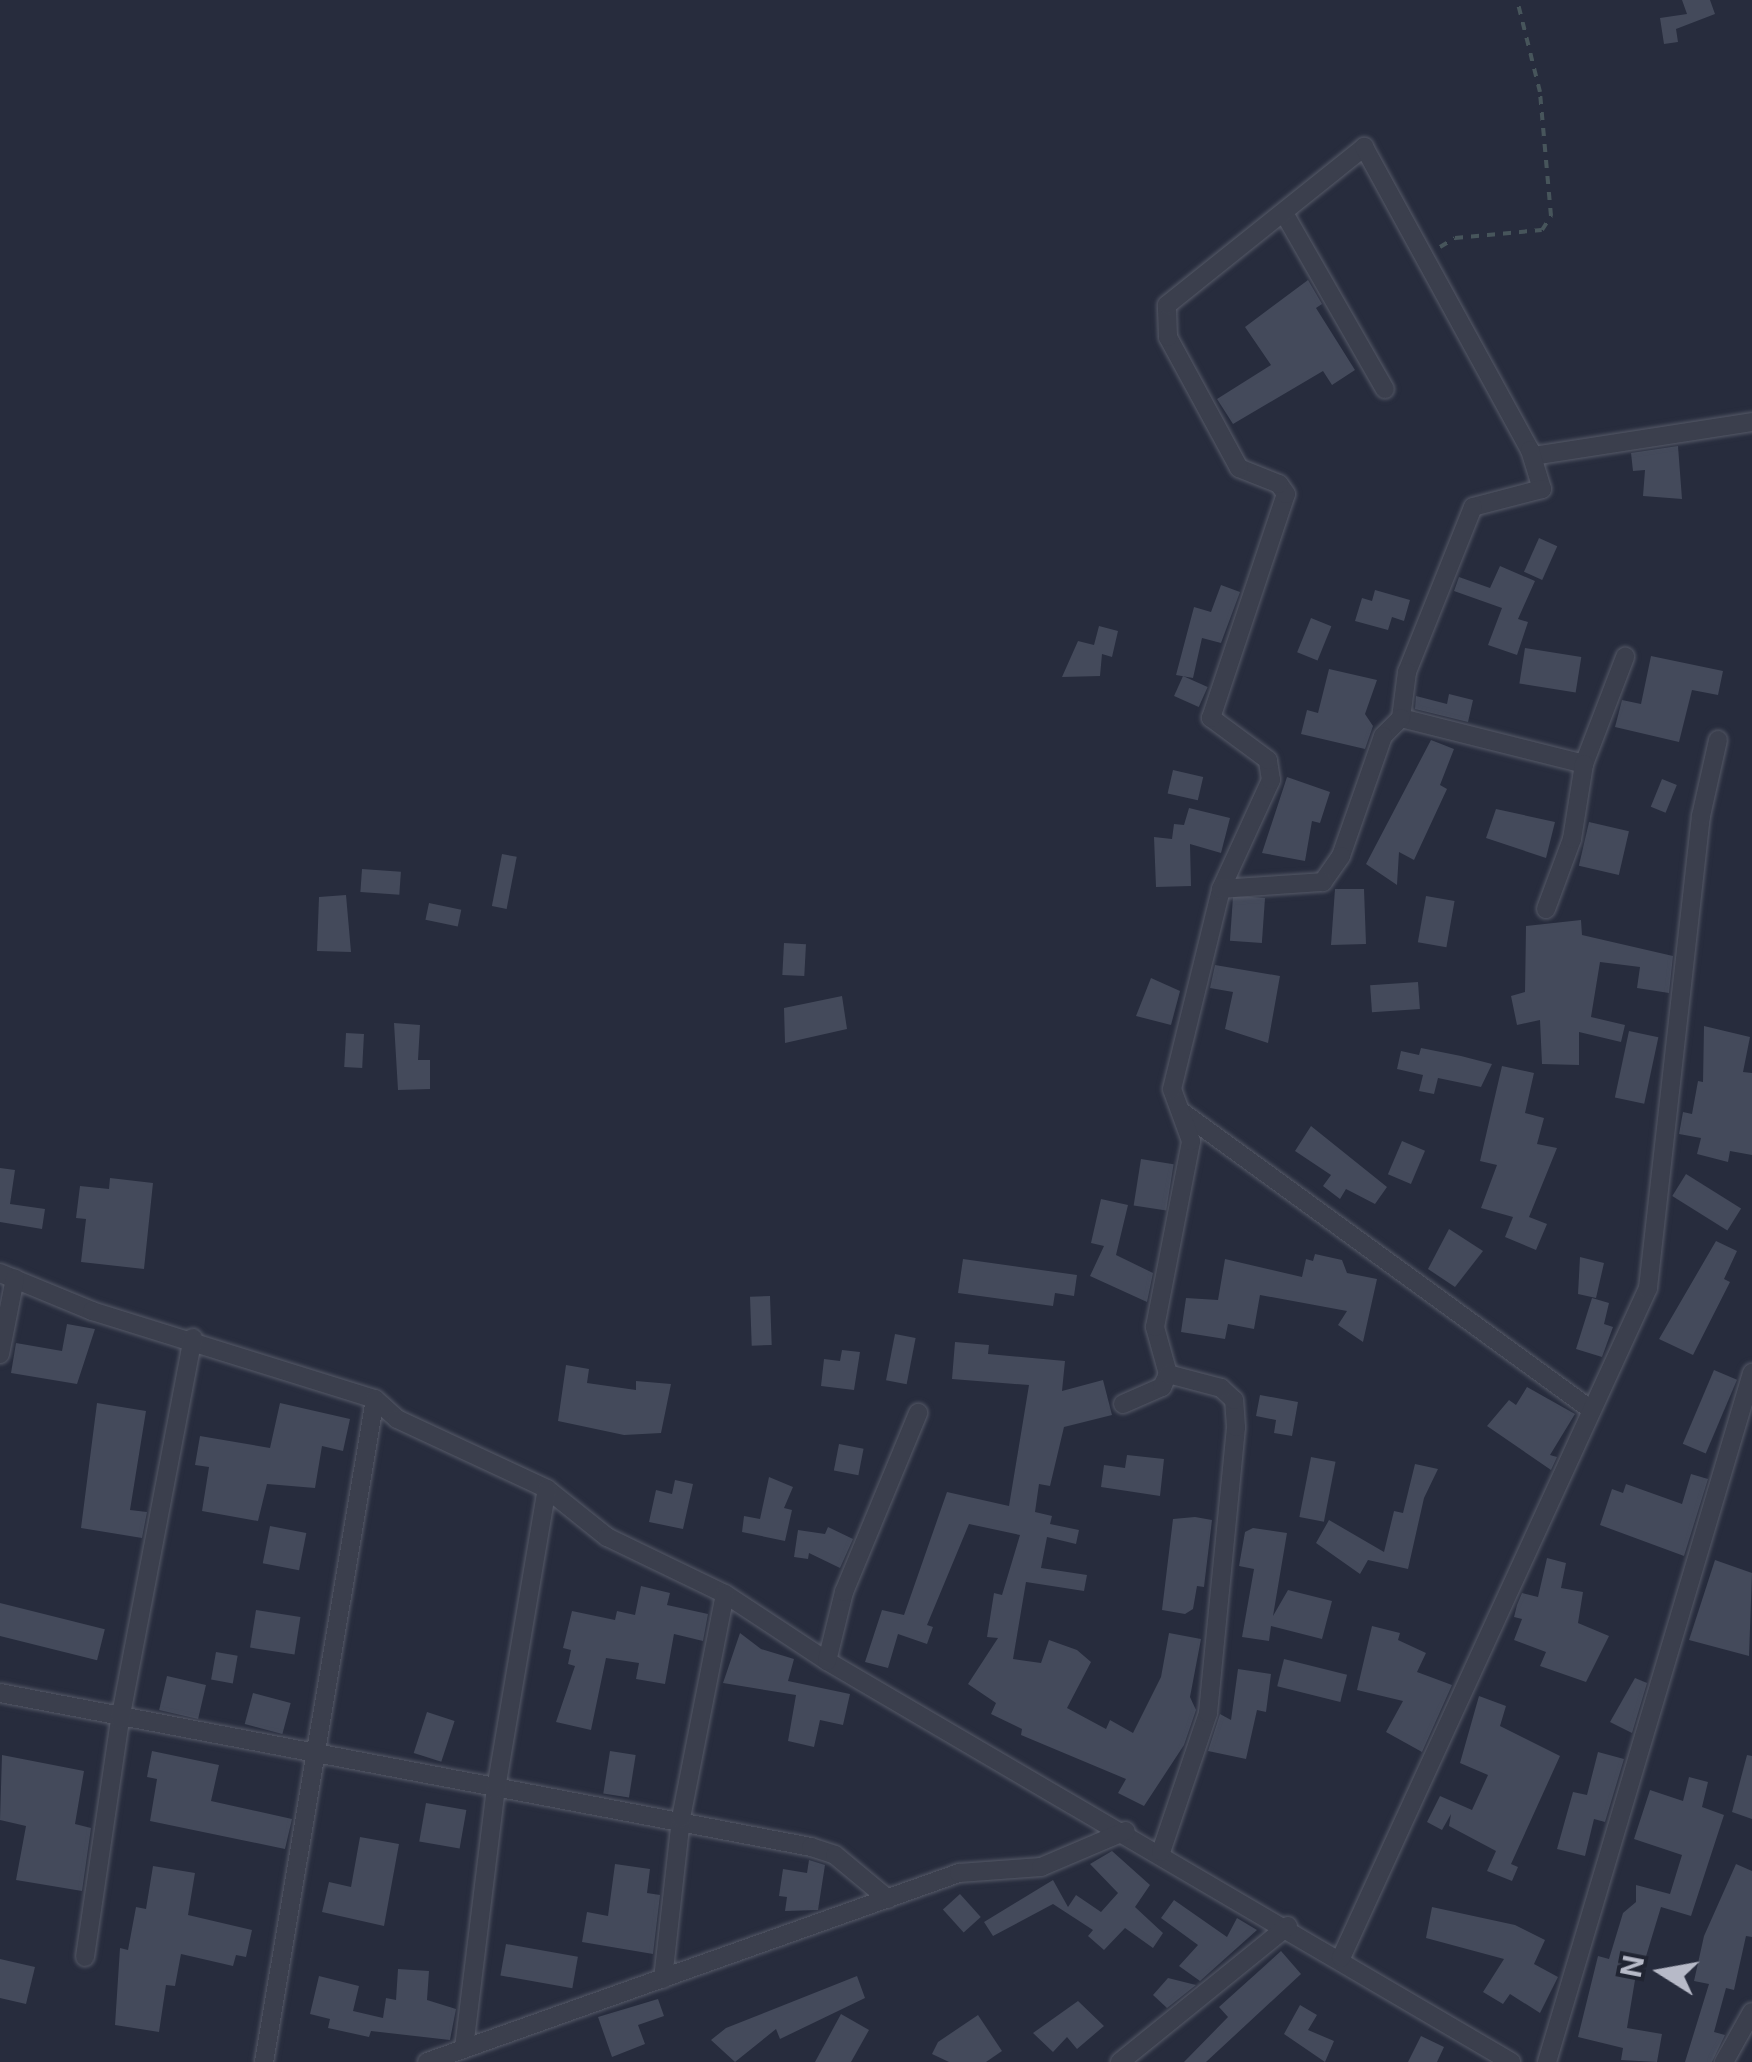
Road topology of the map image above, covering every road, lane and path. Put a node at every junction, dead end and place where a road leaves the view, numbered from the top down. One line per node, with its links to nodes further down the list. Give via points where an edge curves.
1 (1517, 0): 3 (path, via 1540,92 1551,216 1542,230 1455,238)
2 (1284, 213): 3 (street, via 1364,147); 4 (street); 11 (street, via 1167,305 1164,325 1239,468 1279,484 1286,494 1211,718 1268,760 1271,780)
3 (1423, 256): 6 (street)
4 (1385, 389)
5 (1752, 422): 6 (street)
6 (1533, 456): 8 (street, via 1542,489 1474,507 1407,672)
7 (1625, 657): 10 (street)
8 (1401, 718): 10 (street); 11 (street, via 1382,736 1340,856 1323,882)
9 (1718, 740): 21 (street, via 1693,874 1648,1288)
10 (1584, 764): 12 (street, via 1572,839)
11 (1221, 888): 13 (street, via 1172,1089)
12 (1546, 909)
13 (1180, 1111): 18 (street, via 1190,1160 1156,1327); 21 (street)
14 (8, 1276): 15 (street, via 92,1310); 16 (street)
15 (194, 1338): 19 (street, via 252,1364); 27 (street)
16 (0, 1354)
17 (1752, 1373): 44 (street)
18 (1168, 1374): 20 (street, via 1162,1387); 32 (street, via 1221,1388 1234,1400 1236,1427 1208,1713)
19 (375, 1399): 23 (street, via 397,1418); 28 (street)
20 (1124, 1404)
21 (1590, 1409): 36 (street)
22 (918, 1413): 25 (street, via 844,1592)
23 (547, 1489): 24 (street, via 607,1537); 29 (street)
24 (725, 1594): 25 (street); 30 (street)
25 (827, 1662): 31 (street)
26 (0, 1693): 27 (street)
27 (120, 1720): 28 (street); 35 (street)
28 (312, 1750): 29 (street); 40 (street)
29 (496, 1789): 30 (street); 39 (street)
30 (680, 1818): 33 (street, via 835,1855); 37 (street)
31 (1126, 1831): 32 (street); 33 (street, via 1041,1866 958,1873)
32 (1161, 1852): 34 (street)
33 (888, 1899): 37 (street)
34 (1288, 1926): 36 (street); 42 (street)
35 (85, 1956)
36 (1341, 1958): 43 (street)
37 (663, 1980): 39 (street)
38 (1752, 2012): 45 (street)
39 (464, 2048): 41 (street)
40 (264, 2062)
41 (427, 2062)
42 (1120, 2062)
43 (1511, 2062)
44 (1547, 2062)
45 (1724, 2062)

